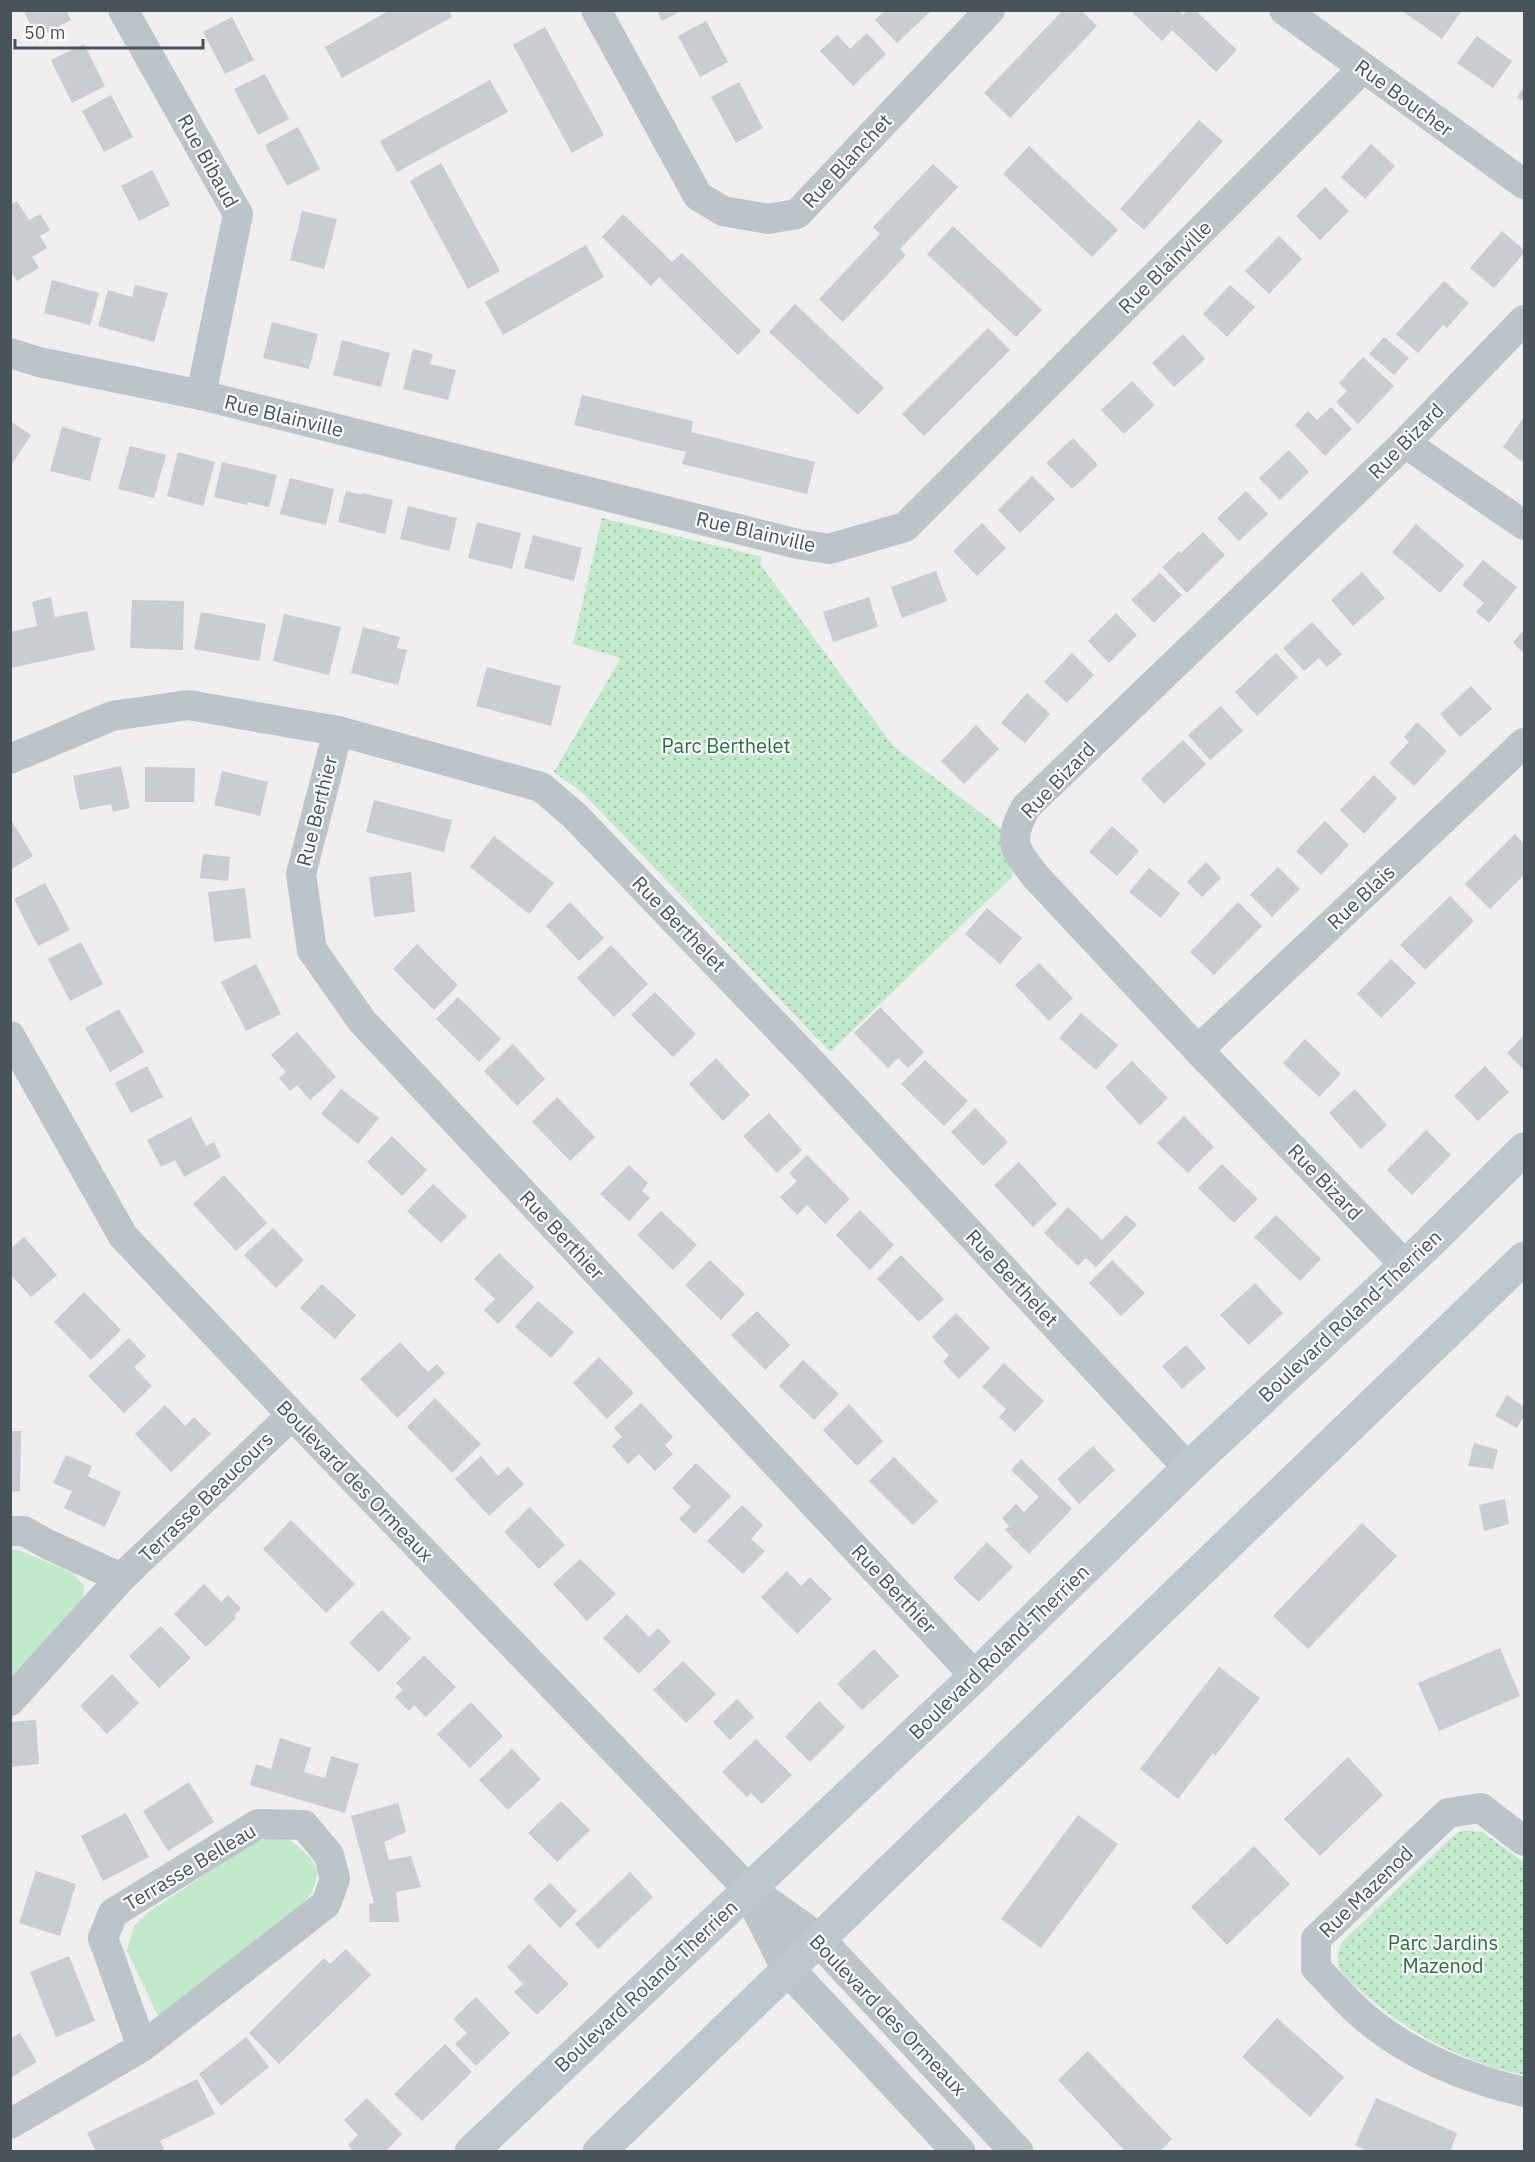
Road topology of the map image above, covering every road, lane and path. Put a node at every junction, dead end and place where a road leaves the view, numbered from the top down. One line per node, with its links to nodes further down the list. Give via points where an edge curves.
1 (123, 10): 9 (street, Rue Bibaud, via 238,214)
2 (596, 10): 3 (street, Rue Blanchet, via 698,196 723,211 768,219 797,214)
3 (990, 10)
4 (1284, 10): 5 (street, Rue Boucher)
5 (1363, 68): 6 (street, Rue Boucher); 9 (street, Rue Blainville, via 905,527 829,549)
6 (1524, 184)
7 (1524, 320): 10 (street, Rue Bizard)
8 (10, 352): 9 (street, Rue Blainville, via 39,362)
9 (201, 395)
10 (1405, 443): 11 (street); 16 (street, Rue Bizard, via 1026,807 1017,823 1014,840 1020,856 1037,878)
11 (1524, 525)
12 (338, 731): 14 (street, Rue Berthelet, via 188,705 112,716); 21 (street, Rue Berthelet, via 541,787 574,815); 24 (street, Rue Berthier, via 301,874 312,951 362,1021)
13 (1524, 743): 16 (street, Rue Blais)
14 (10, 759)
15 (10, 1036): 20 (street, Boulevard des Ormeaux, via 123,1236)
16 (1198, 1050): 19 (street, Rue Bizard)
17 (1524, 1149): 19 (main road, Boulevard Roland-Therrien)
18 (1524, 1258): 28 (main road)
19 (1405, 1265): 21 (main road, Boulevard Roland-Therrien)
20 (291, 1415): 23 (street, Terrasse Beaucours); 27 (street, Boulevard des Ormeaux)
21 (1188, 1468): 24 (main road, Boulevard Roland-Therrien)
22 (10, 1531): 23 (street, Terrasse Beaucours, via 24,1531)
23 (121, 1578): 25 (street, Terrasse Beaucours)
24 (975, 1676): 27 (main road, Boulevard Roland-Therrien)
25 (10, 1701)
26 (1524, 1841): 31 (street, Rue Mazenod, via 1481,1808 1448,1813 1316,1939 1316,1968 1367,2019 1397,2040 1461,2073)
27 (748, 1890): 28 (street, Boulevard des Ormeaux); 29 (street, Boulevard des Ormeaux); 33 (main road, Boulevard Roland-Therrien)
28 (819, 1940): 29 (main road); 36 (street, Boulevard des Ormeaux)
29 (788, 1969): 34 (main road); 35 (street, Boulevard des Ormeaux)
30 (142, 2047): 30 (street, Terrasse Belleau, via 326,1904 335,1879 329,1855 304,1825 258,1824 113,1913 103,1938); 32 (street, Terrasse Belleau)
31 (1524, 2092)
32 (10, 2124)
33 (471, 2151)
34 (599, 2151)
35 (959, 2151)
36 (1017, 2151)

